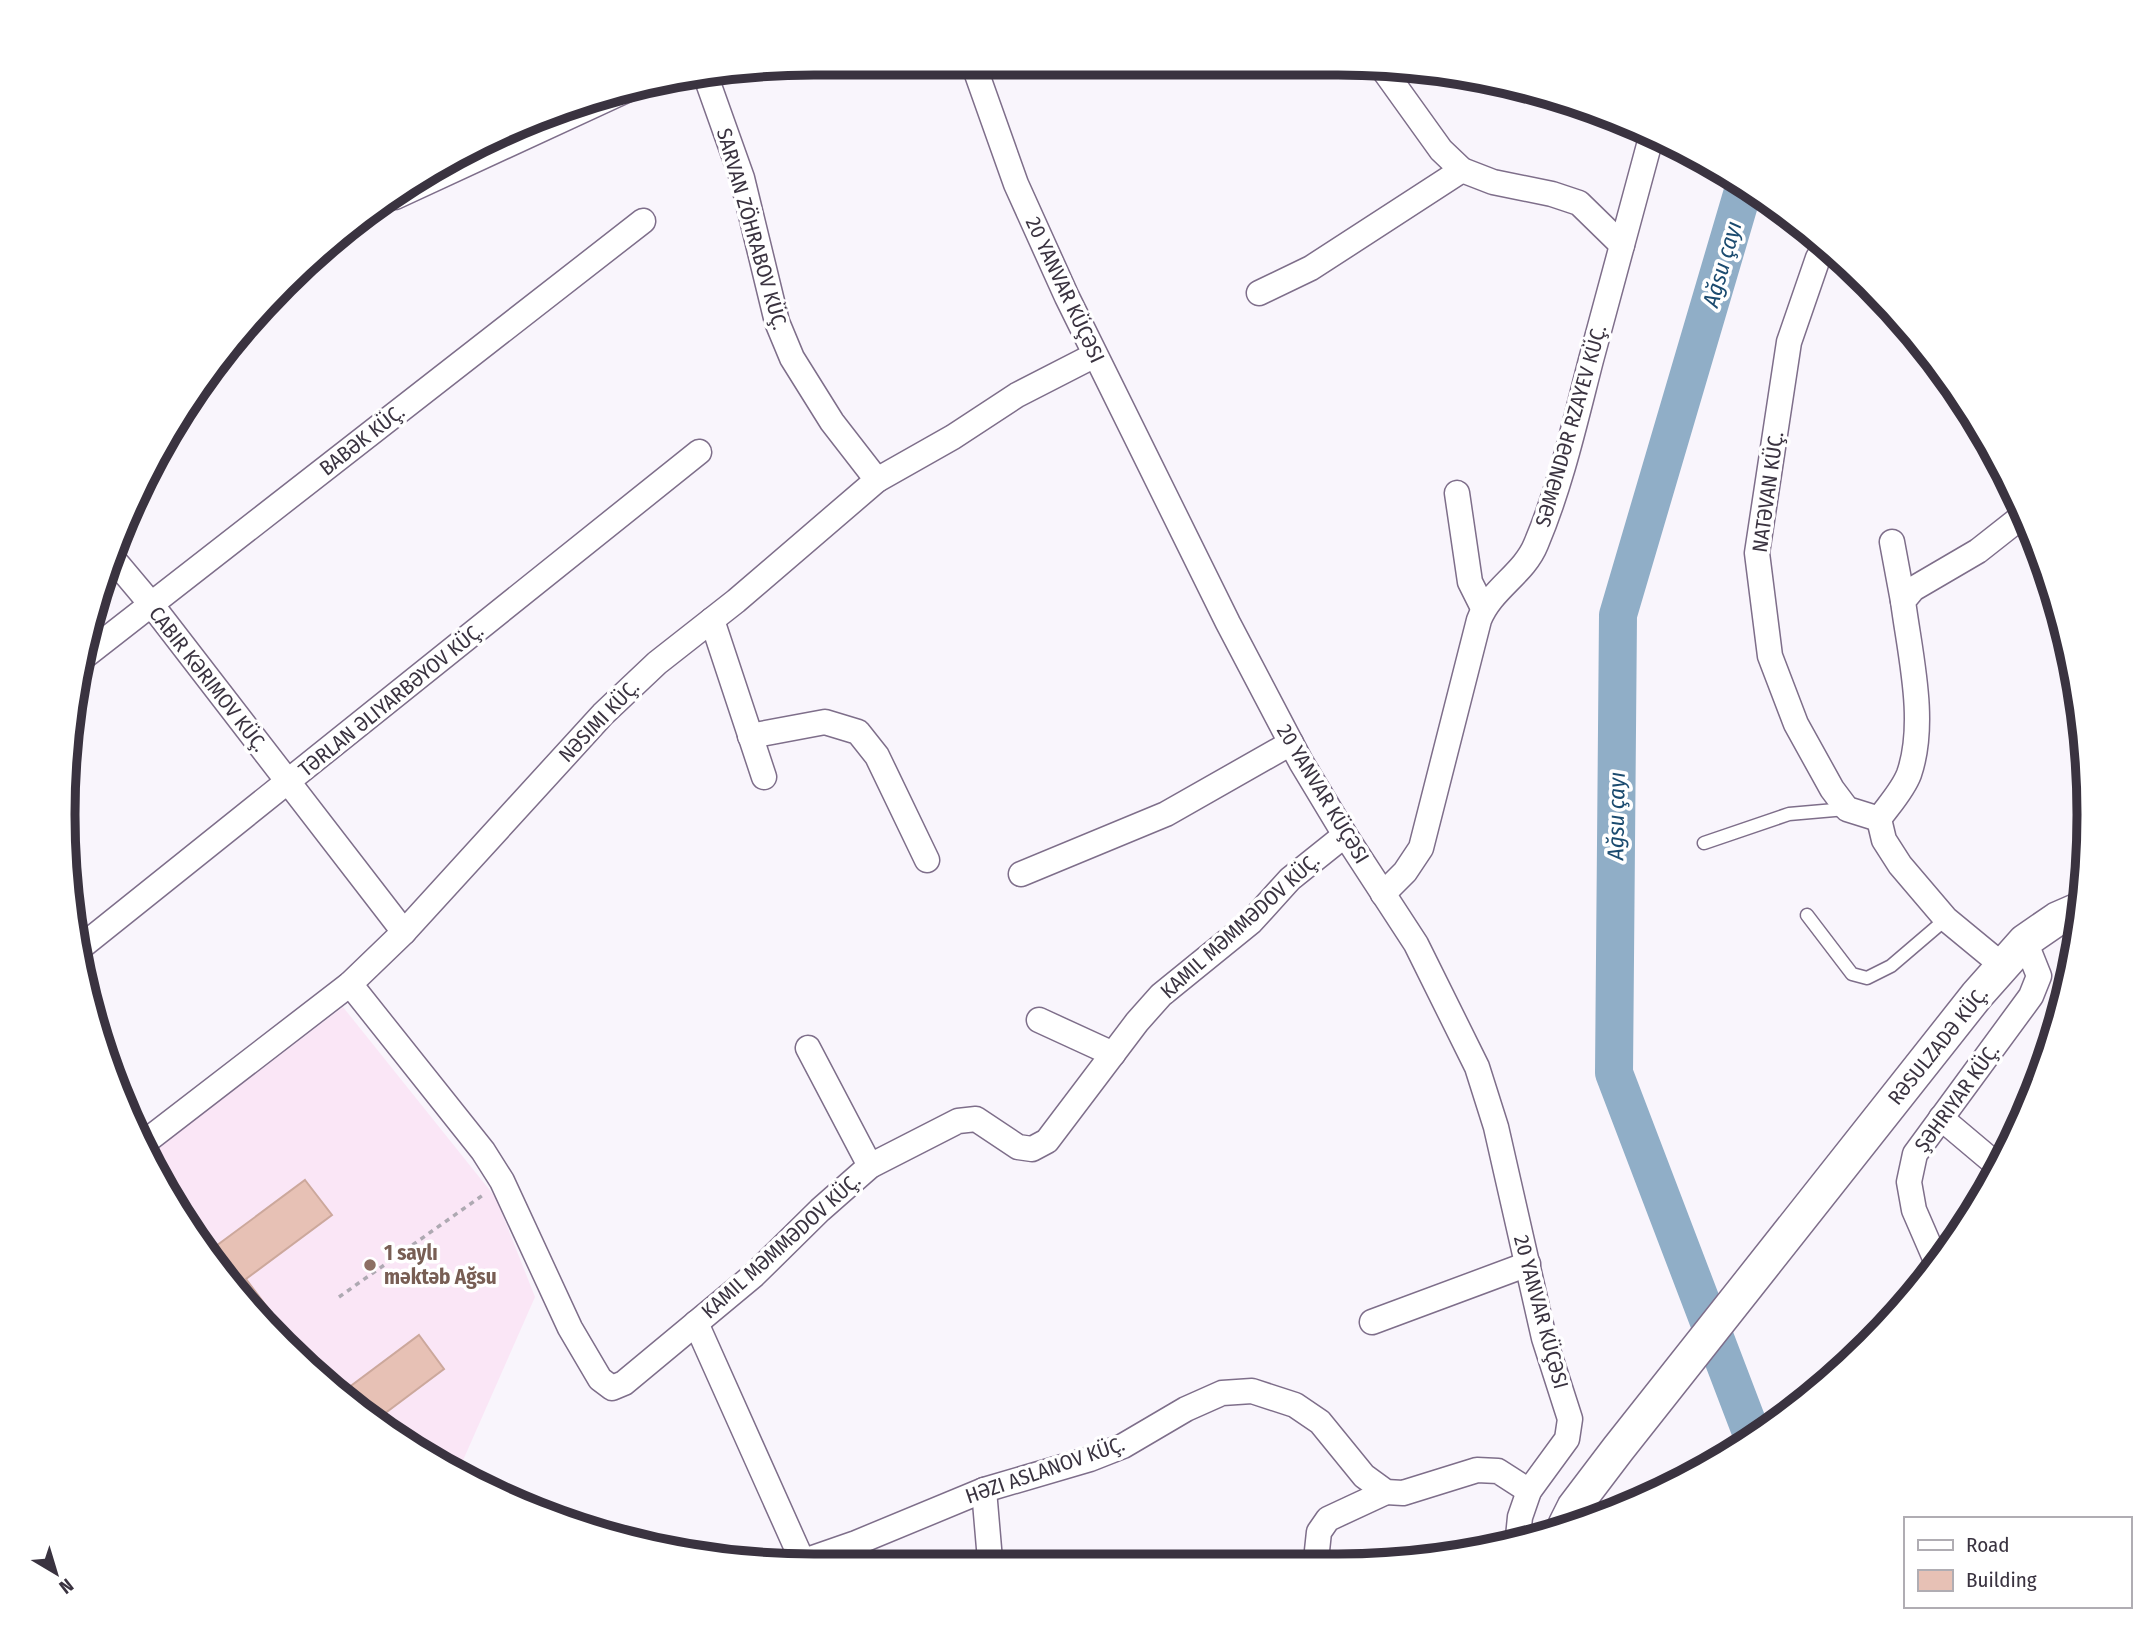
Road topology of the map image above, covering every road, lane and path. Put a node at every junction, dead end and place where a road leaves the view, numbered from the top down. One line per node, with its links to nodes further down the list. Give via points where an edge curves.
1 (978, 75): 10 (street, 20 YANVAR KÜÇƏSI, via 1016,184)
2 (1389, 77): 5 (street, via 1441,150)
3 (708, 83): 12 (street, SARVAN ZÖHRABOV KÜÇ., via 742,178 777,322 792,358 832,422)
4 (1649, 145): 7 (street, SƏMƏNDƏR RZAYEV KÜÇ.)
5 (1462, 170): 7 (street, via 1579,203); 9 (street, via 1311,268)
6 (643, 221): 18 (street, BABƏK KÜÇ.)
7 (1622, 245): 19 (street, SƏMƏNDƏR RZAYEV KÜÇ., via 1563,466 1535,547)
8 (1820, 255): 26 (street, NATƏVAN KÜÇ., via 1789,342 1757,553 1770,656 1796,724)
9 (1259, 293)
10 (1095, 355): 12 (street, NƏSIMI KÜÇ., via 1017,395); 23 (street, 20 YANVAR KÜÇƏSI)
11 (699, 452): 25 (street, TƏRLAN ƏLIYARBƏYOV KÜÇ.)
12 (877, 480): 20 (street, NƏSIMI KÜÇ.)
13 (1457, 493): 19 (street, via 1470,582)
14 (2015, 521): 17 (street, via 1978,551 1913,589)
15 (1892, 542): 17 (street)
16 (119, 565): 18 (street, CABIR KƏRIMOV KÜÇ.)
17 (1903, 601): 27 (street, via 1917,739 1908,776)
18 (151, 604): 21 (street, BABƏK KÜÇ.); 25 (street, CABIR KƏRIMOV KÜÇ.)
19 (1483, 608): 32 (street, SƏMƏNDƏR RZAYEV KÜÇ., via 1421,848)
20 (712, 620): 22 (street); 36 (street, NƏSIMI KÜÇ., via 603,714)
21 (94, 648)
22 (751, 736): 24 (street); 30 (street, via 825,722 858,732 877,757)
23 (1291, 743): 28 (street, 20 YANVAR KÜÇƏSI); 31 (street, via 1166,814)
24 (764, 776)
25 (288, 782): 36 (street, CABIR KƏRIMOV KÜÇ.); 38 (street, TƏRLAN ƏLIYARBƏYOV KÜÇ.)
26 (1847, 808): 27 (street); 29 (lane, via 1789,814)
27 (1879, 819): 35 (street, via 1884,840 1900,864)
28 (1345, 835): 32 (street, 20 YANVAR KÜÇƏSI); 43 (street, KAMIL MƏMMƏDOV KÜÇ., via 1290,879 1251,922 1161,995)
29 (1704, 842)
30 (927, 860)
31 (1021, 874)
32 (1383, 894): 50 (street, 20 YANVAR KÜÇƏSI, via 1416,944 1477,1067)
33 (2070, 914): 37 (main road, RƏSULZADƏ KÜÇ.)
34 (1807, 915): 35 (lane, via 1852,974 1867,978 1891,966)
35 (1946, 919): 39 (street)
36 (404, 932): 40 (street, NƏSIMI KÜÇ.)
37 (2025, 941): 39 (main road, RƏSULZADƏ KÜÇ.); 44 (street, ŞƏHRIYAR KÜÇ., via 2039,976 2031,996)
38 (87, 943)
39 (2003, 966): 57 (main road, RƏSULZADƏ KÜÇ.)
40 (350, 984): 45 (street, NƏSIMI KÜÇ.); 48 (street, KAMIL MƏMMƏDOV KÜÇ.)
41 (1039, 1020): 43 (street)
42 (808, 1048): 47 (street)
43 (1113, 1054): 47 (street, KAMIL MƏMMƏDOV KÜÇ., via 1047,1141 1032,1149 1018,1147 976,1119 958,1121)
44 (1941, 1118): 46 (street); 49 (street, ŞƏHRIYAR KÜÇ., via 1915,1154 1909,1182 1914,1210)
45 (150, 1138)
46 (1991, 1160)
47 (870, 1166): 53 (street, KAMIL MƏMMƏDOV KÜÇ.)
48 (502, 1181): 51 (path); 53 (street, KAMIL MƏMMƏDOV KÜÇ., via 570,1328 600,1379 612,1388)
49 (1933, 1253)
50 (1528, 1264): 52 (street); 55 (street, 20 YANVAR KÜÇƏSI, via 1570,1419 1567,1439)
51 (339, 1297)
52 (1372, 1322)
53 (696, 1323): 59 (street)
54 (984, 1490): 56 (street, HƏZI ASLANOV KÜÇ., via 1123,1446 1222,1393 1252,1391 1295,1405 1320,1423 1364,1476); 60 (street, HƏZI ASLANOV KÜÇ.); 61 (street)
55 (1529, 1491): 56 (street, via 1498,1471 1477,1469 1403,1493); 58 (street, 20 YANVAR KÜÇƏSI)
56 (1386, 1492): 62 (street, via 1328,1518 1319,1532)
57 (1568, 1517)
58 (1519, 1531)
59 (802, 1554)
60 (823, 1554)
61 (989, 1554)
62 (1317, 1554)

